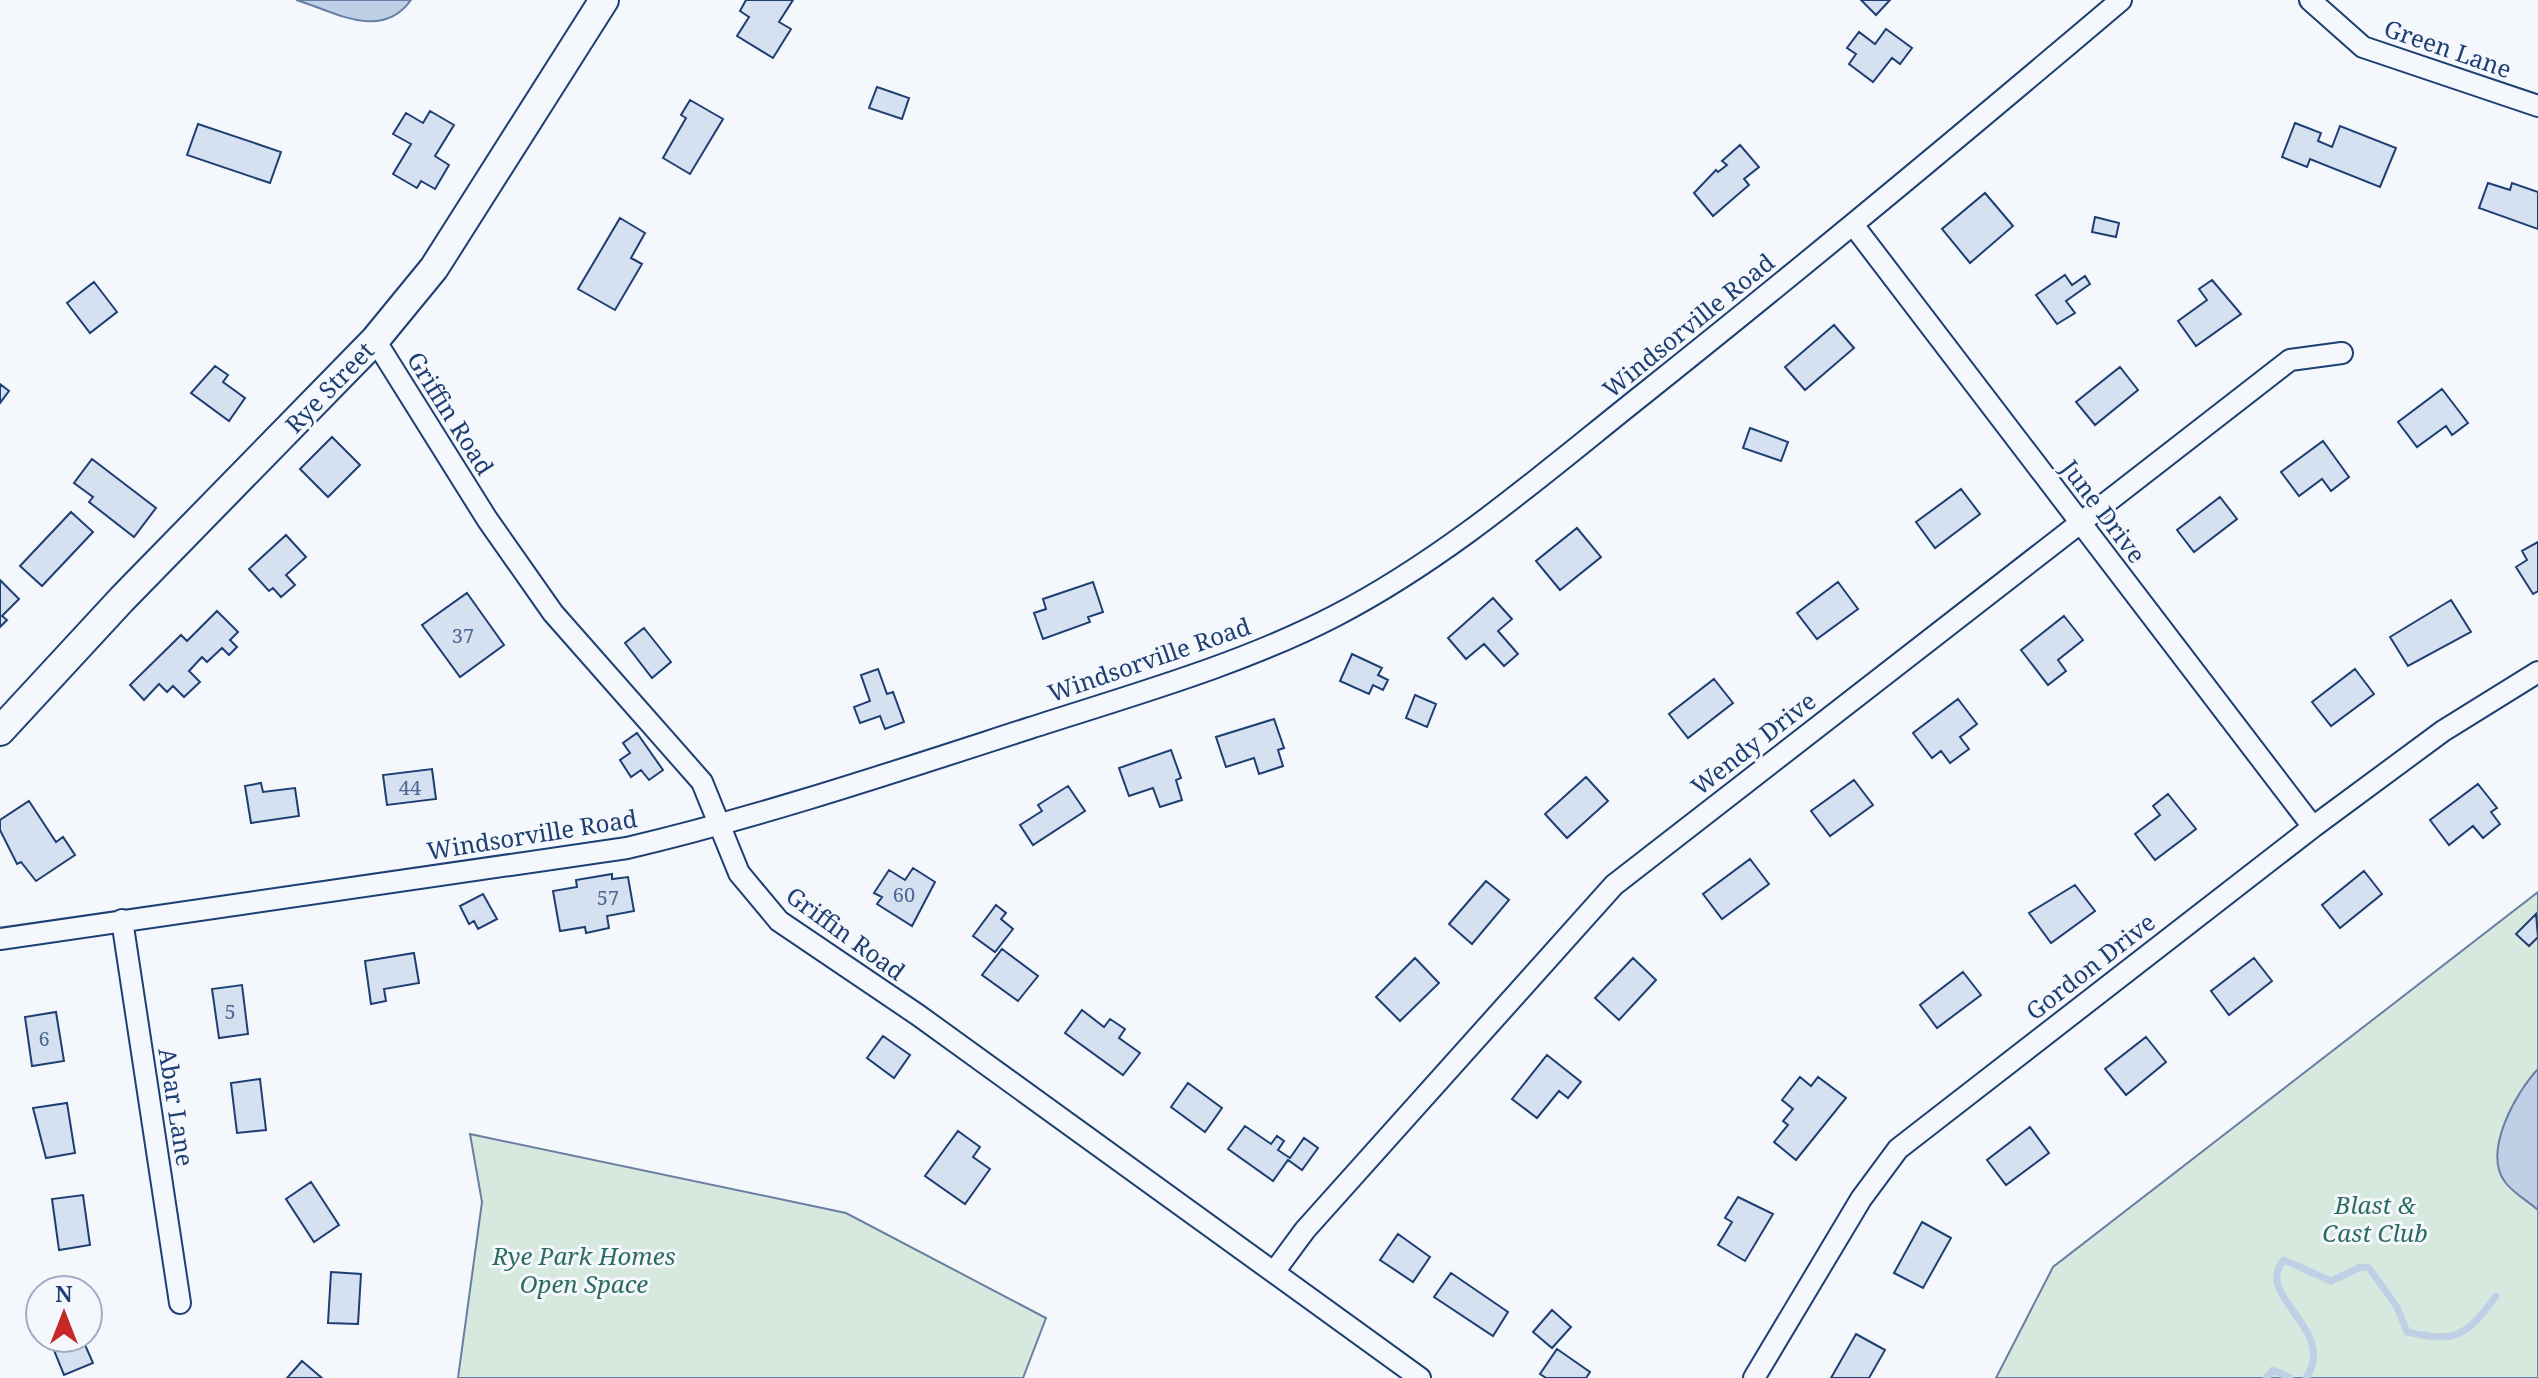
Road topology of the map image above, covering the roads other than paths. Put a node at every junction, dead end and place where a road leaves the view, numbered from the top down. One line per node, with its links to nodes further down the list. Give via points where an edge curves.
1 (604, 0): 6 (street, Rye Street, via 434,268)
2 (2121, 0): 5 (street, Windsorville Road)
3 (2310, 0): 4 (street, Green Lane, via 2363,47)
4 (2538, 106)
5 (1854, 226): 8 (street, June Drive); 11 (street, Windsorville Road, via 1493,514 1404,577 1333,617 1104,704)
6 (375, 340): 10 (street, Rye Street); 11 (street, Griffin Road, via 553,613 685,760 702,782)
7 (2342, 353): 8 (street, Wendy Drive, via 2290,360)
8 (2079, 521): 12 (street, June Drive); 15 (street, Wendy Drive, via 1614,885 1305,1230)
9 (2538, 672): 12 (street, Gordon Drive, via 2443,731)
10 (0, 731)
11 (720, 826): 13 (street, Windsorville Road, via 627,848); 15 (street, Griffin Road, via 739,873 779,921)
12 (2313, 827): 18 (street, Gordon Drive, via 1898,1149 1861,1199)
13 (122, 920): 14 (street, Windsorville Road); 16 (street, Abar Lane)
14 (0, 939)
15 (1274, 1272): 17 (street, Griffin Road)
16 (180, 1303)
17 (1420, 1378)
18 (1754, 1378)

